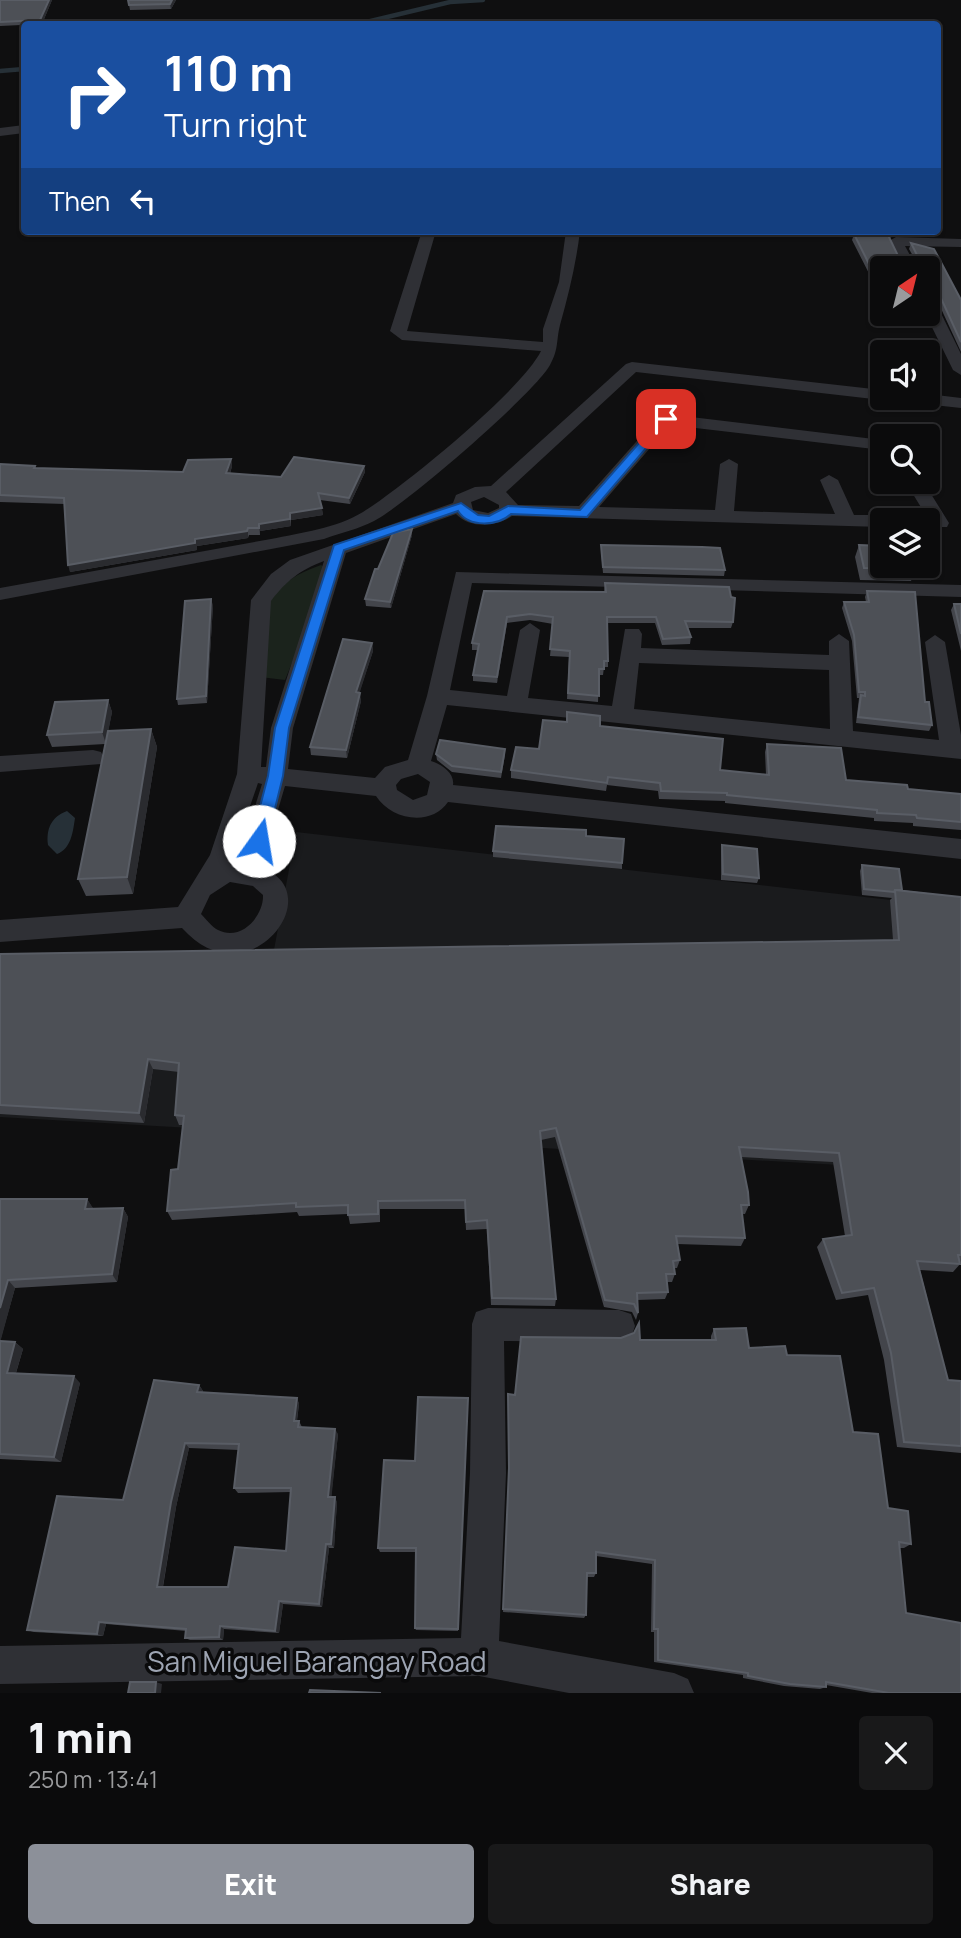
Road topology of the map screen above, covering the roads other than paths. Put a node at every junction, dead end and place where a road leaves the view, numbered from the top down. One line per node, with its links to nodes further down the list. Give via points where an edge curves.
1 (21, 129): 2 (street)
2 (0, 132)
3 (961, 227): 6 (street)
4 (428, 235): 10 (street, via 398,331 402,335)
5 (572, 235): 10 (street)
6 (961, 237)
7 (961, 243): 8 (street, via 896,241)
8 (904, 256)
9 (940, 326): 11 (street)
10 (551, 347): 29 (street, via 541,367 510,399 368,517 271,545)
11 (960, 367)
12 (870, 394): 18 (street, via 632,367)
13 (940, 401): 14 (street)
14 (961, 403)
15 (870, 444): 21 (street, via 666,419)
16 (729, 464): 22 (street)
17 (829, 480): 23 (street)
18 (495, 492): 19 (street, via 471,494); 20 (street, via 509,503)
19 (461, 506): 20 (street, via 476,519 501,517); 27 (street)
20 (508, 510): 21 (street)
21 (583, 514): 22 (street)
22 (724, 517): 23 (street)
23 (847, 520): 24 (street)
24 (870, 521)
25 (940, 523): 26 (street)
26 (961, 523)
27 (338, 548): 40 (street, via 297,564 278,578 261,600); 41 (street, via 282,728)
28 (961, 591): 32 (street, via 463,576)
29 (0, 594)
30 (530, 630): 33 (street)
31 (935, 642): 36 (street)
32 (438, 696): 33 (street); 39 (street)
33 (516, 706): 34 (street)
34 (622, 717): 35 (street); 35 (street, via 631,645 839,652)
35 (842, 739): 36 (street)
36 (956, 751)
37 (93, 758): 38 (street)
38 (0, 764)
39 (418, 766): 42 (street, via 395,772); 43 (street, via 432,770 442,780)
40 (248, 774): 41 (street); 46 (street)
41 (276, 776): 42 (street); 45 (street)
42 (384, 788): 43 (street, via 387,798 409,809 423,808)
43 (442, 793): 44 (street)
44 (961, 849)
45 (247, 872): 46 (street); 47 (street, via 267,880 277,896 276,915 262,932 241,942 217,943 197,934)
46 (211, 879): 47 (street, via 192,895)
47 (188, 917): 48 (street)
48 (0, 931)
49 (618, 1326): 50 (street, via 488,1324 488,1473)
50 (479, 1657): 51 (street, San Miguel Barangay Road); 52 (street, San Miguel Barangay Road)
51 (0, 1665)
52 (674, 1693)

